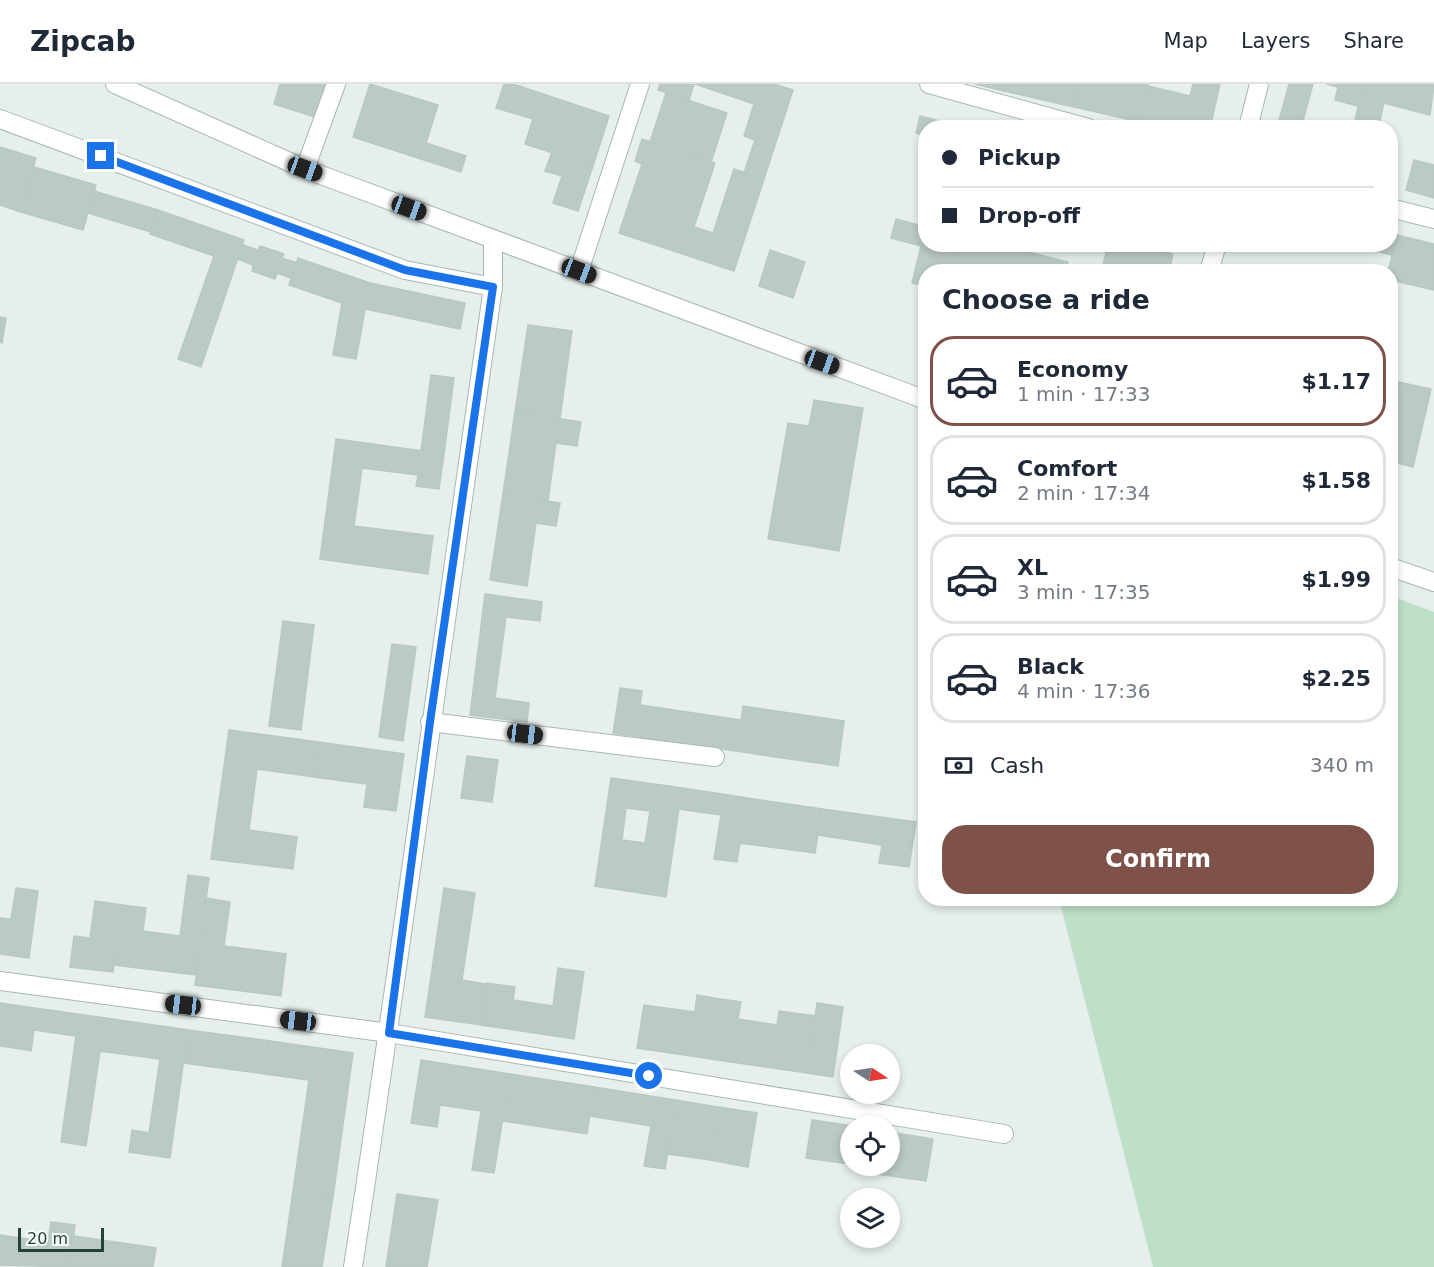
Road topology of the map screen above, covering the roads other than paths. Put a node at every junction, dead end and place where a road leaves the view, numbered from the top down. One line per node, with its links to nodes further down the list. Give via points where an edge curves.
1 (115, 84): 9 (street)
2 (336, 84): 9 (street)
3 (640, 84): 13 (street)
4 (929, 84): 7 (street)
5 (1259, 84): 8 (street)
6 (0, 119): 14 (street, via 405,270)
7 (1059, 120)
8 (1250, 120)
9 (305, 169): 12 (street)
10 (1398, 209): 11 (street)
11 (1434, 219)
12 (493, 239): 13 (street); 14 (street)
13 (579, 271): 15 (street)
14 (493, 287): 18 (street)
15 (918, 397)
16 (1398, 570): 17 (street)
17 (1434, 582)
18 (430, 722): 19 (street); 21 (street)
19 (715, 757)
20 (0, 981): 21 (street)
21 (389, 1033): 22 (street); 23 (street)
22 (1004, 1134)
23 (353, 1267)

